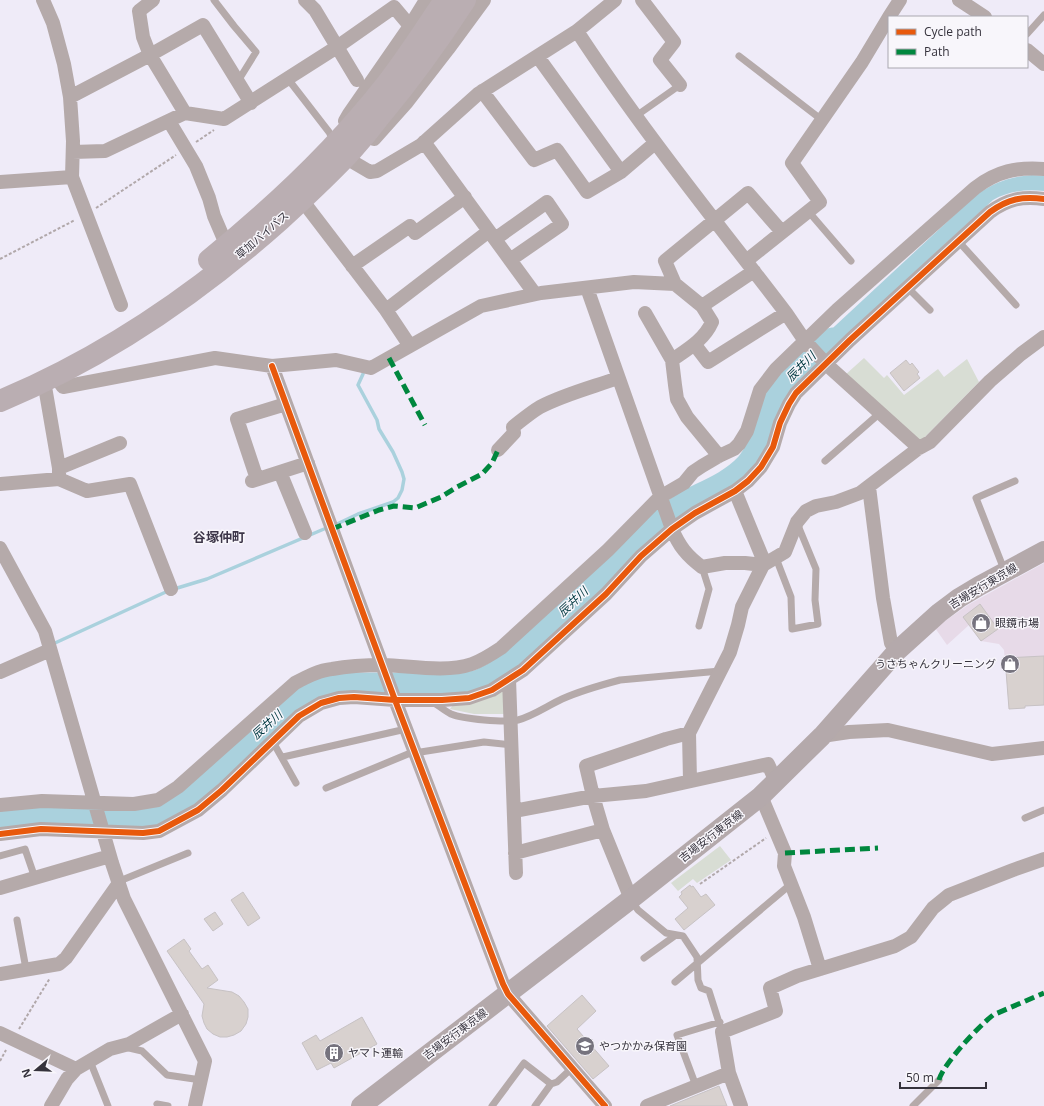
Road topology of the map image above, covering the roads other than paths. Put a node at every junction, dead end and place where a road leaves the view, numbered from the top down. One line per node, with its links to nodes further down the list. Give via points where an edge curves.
1 (43, 0): 31 (street, via 64,64)
2 (153, 0): 22 (street, via 139,11 143,36)
3 (214, 0): 28 (lane, via 256,52)
4 (305, 0): 20 (street, via 315,10)
5 (426, 0): 17 (street)
6 (445, 0): 38 (highway, 草加バイパス, via 386,85)
7 (465, 0): 46 (highway, 草加バイパス, via 439,40 398,94 352,150)
8 (484, 0): 41 (street, via 407,102)
9 (615, 0): 18 (street)
10 (642, 0): 29 (street, via 674,42 660,60)
11 (900, 0): 14 (street)
12 (965, 2): 15 (street)
13 (1044, 15): 19 (lane)
14 (890, 16)
15 (984, 16)
16 (888, 19): 35 (street)
17 (410, 26): 20 (street, via 394,7); 38 (street, via 349,114)
18 (577, 31): 24 (street); 34 (street)
19 (1028, 33)
20 (337, 47): 26 (street); 27 (street)
21 (1028, 51): 25 (street)
22 (150, 55): 28 (street, via 204,25); 31 (street); 33 (street)
23 (739, 56): 35 (lane)
24 (538, 57): 30 (street); 43 (street)
25 (1044, 64)
26 (288, 79): 32 (street); 38 (lane)
27 (357, 80)
28 (238, 81): 32 (street)
29 (680, 85): 34 (lane)
30 (482, 91): 37 (street); 43 (street, via 534,160 557,150 587,192)
31 (70, 97): 40 (street)
32 (251, 103): 33 (street, via 224,119)
33 (185, 113): 36 (street)
34 (636, 116): 39 (street)
35 (822, 120): 49 (street, via 792,163 820,202)
36 (169, 121): 40 (street, via 105,151); 53 (street, via 196,166)
37 (424, 142): 41 (street, via 377,171 370,172); 47 (street)
38 (335, 143): 79 (highway, 草加バイパス, via 241,233 178,284 84,345)
39 (655, 143): 43 (street); 50 (street)
40 (73, 152): 44 (street)
41 (353, 162): 46 (street)
42 (1044, 169): 71 (street, via 1007,171 987,179 854,295)
43 (621, 172)
44 (72, 177): 45 (street); 63 (street)
45 (0, 182)
46 (305, 196): 57 (street); 78 (highway, 草加バイパス, via 251,245 187,296 132,332)
47 (465, 198): 52 (street); 57 (street, via 415,233 410,226)
48 (1044, 199): 54 (street, via 1020,198 1002,203)
49 (808, 211): 51 (street); 56 (lane)
50 (715, 220): 51 (street, via 748,193); 58 (street); 59 (street, via 665,261)
51 (782, 232): 58 (street)
52 (492, 235): 55 (street); 55 (street, via 547,202 562,224); 66 (street)
53 (223, 237)
54 (959, 242): 61 (street); 64 (lane)
55 (510, 260): 62 (street)
56 (851, 261)
57 (352, 266): 66 (street)
58 (750, 266): 65 (street); 69 (street)
59 (675, 284): 60 (street, via 634,282); 65 (street)
60 (587, 288): 62 (street); 77 (street)
61 (908, 288): 67 (lane); 75 (street)
62 (535, 294): 73 (street, via 481,306)
63 (121, 305)
64 (1016, 305)
65 (702, 306): 72 (street, via 712,322 708,331)
66 (386, 310): 73 (street)
67 (930, 310)
68 (645, 313): 74 (street)
69 (786, 313): 71 (street); 72 (street, via 708,362)
70 (1044, 337): 84 (street, via 990,381 930,442)
71 (807, 343): 75 (street); 86 (street, via 776,369 760,390 747,431 739,444)
72 (694, 345): 74 (street)
73 (410, 346): 76 (street, via 371,368 336,360)
74 (672, 360): 86 (street, via 674,385 687,417)
75 (825, 363): 82 (street); 94 (street, via 789,404 773,447 761,467)
76 (272, 366): 78 (street, via 215,358 63,387); 81 (street)
77 (618, 378): 85 (street, via 562,398 528,415 513,427 514,433); 95 (street)
78 (49, 379): 80 (highway, 草加バイパス); 90 (street)
79 (0, 388)
80 (0, 402)
81 (286, 404): 88 (street); 89 (street, via 237,419 255,480)
82 (880, 413): 84 (street); 87 (lane)
83 (120, 443): 90 (street)
84 (919, 448): 93 (street)
85 (498, 450)
86 (719, 456): 95 (street, via 693,472 684,483)
87 (825, 461)
88 (308, 463): 89 (street); 108 (street)
89 (280, 472): 98 (street)
90 (59, 474): 92 (street); 104 (street, via 87,491 130,484)
91 (1015, 481): 103 (lane, via 976,498)
92 (0, 484)
93 (869, 487): 96 (street, via 836,502 816,506); 107 (street, via 887,621 891,643)
94 (735, 491): 97 (street); 101 (street)
95 (661, 501): 97 (street); 108 (street, via 520,632 488,657 471,664 449,668)
96 (797, 522): 101 (street, via 785,552); 101 (lane, via 816,569 815,600 818,624 792,629 791,597)
97 (671, 527): 102 (street, via 675,538 689,558); 111 (street, via 606,594 523,670)
98 (305, 533)
99 (1, 551): 106 (street, via 44,631)
100 (1044, 551): 103 (main road, 吉場安行東京線)
101 (768, 562): 102 (street, via 725,563); 109 (street, via 742,607 730,652)
102 (702, 567): 105 (lane, via 709,589)
103 (1005, 572): 107 (main road, 吉場安行東京線, via 959,598)
104 (170, 589)
105 (700, 626)
106 (50, 650): 110 (street); 130 (street)
107 (897, 651): 117 (main road, 吉場安行東京線)
108 (384, 669): 112 (street); 130 (street, via 330,669 310,675 294,683 178,787 158,800)
109 (720, 671): 114 (lane, via 620,680 564,698 527,717); 116 (street)
110 (0, 672)
111 (509, 679): 113 (street, via 492,690 469,698); 114 (street)
112 (394, 697): 113 (street); 115 (street); 118 (street, via 339,698 321,703 299,716)
113 (429, 700): 114 (lane, via 450,714 460,717)
114 (511, 721): 119 (street)
115 (406, 729): 121 (street); 122 (lane)
116 (689, 733): 123 (street); 127 (street, via 586,766)
117 (822, 736): 120 (street, via 888,730 992,754); 124 (main road, 吉場安行東京線)
118 (273, 742): 122 (lane); 135 (street, via 198,810 171,825 143,833)
119 (512, 745): 121 (lane, via 484,742); 132 (street)
120 (1044, 748)
121 (415, 753): 126 (lane); 156 (street, via 493,962)
122 (283, 757): 125 (lane)
123 (690, 781): 124 (street, via 768,764); 127 (street, via 646,791)
124 (776, 782): 128 (main road, 吉場安行東京線)
125 (296, 783)
126 (326, 788)
127 (593, 796): 132 (street); 134 (street)
128 (761, 796): 145 (street, via 785,853 784,866); 147 (main road, 吉場安行東京線)
129 (0, 806): 130 (street, via 42,800)
130 (96, 806): 135 (street)
131 (1044, 810): 133 (lane)
132 (514, 811): 138 (street)
133 (1026, 818)
134 (603, 830): 138 (street); 147 (street)
135 (104, 831): 136 (street, via 41,829); 140 (street)
136 (0, 834)
137 (188, 853): 144 (lane)
138 (515, 853): 142 (street)
139 (0, 856): 143 (lane, via 25,849)
140 (110, 856): 143 (street); 144 (street)
141 (1044, 859): 153 (street, via 949,895 933,908 911,937 895,946)
142 (516, 873)
143 (35, 878): 146 (street)
144 (119, 883): 152 (street, via 66,958 59,964); 157 (street, via 124,899)
145 (791, 884): 151 (lane); 153 (street)
146 (0, 888)
147 (630, 899): 149 (lane, via 638,910 666,933); 156 (main road, 吉場安行東京線)
148 (17, 920): 152 (lane)
149 (676, 935): 150 (lane); 151 (lane, via 683,936 697,957)
150 (644, 958)
151 (697, 964): 155 (lane); 158 (lane, via 701,988 709,991)
152 (26, 969): 154 (street)
153 (820, 969): 158 (street, via 770,988 776,1012)
154 (0, 974)
155 (675, 982)
156 (508, 994): 162 (street); 174 (main road, 吉場安行東京線)
157 (182, 1014): 160 (street, via 129,1044); 165 (street, via 205,1061)
158 (721, 1027): 164 (street); 168 (lane, via 677,1035)
159 (0, 1033): 163 (street)
160 (120, 1046): 161 (street); 165 (lane, via 142,1051 168,1075)
161 (90, 1061): 163 (street); 170 (lane)
162 (572, 1068): 167 (lane, via 557,1082); 177 (street)
163 (76, 1069): 169 (street)
164 (729, 1072): 168 (street); 179 (street)
165 (201, 1080): 173 (street)
166 (939, 1080): 180 (lane)
167 (551, 1084): 175 (lane, via 524,1063); 176 (lane)
168 (696, 1086): 178 (street)
169 (51, 1106)
170 (108, 1106)
171 (159, 1106): 172 (lane, via 157,1104)
172 (168, 1106)
173 (195, 1106)
174 (361, 1106)
175 (492, 1106)
176 (535, 1106)
177 (605, 1106)
178 (646, 1106)
179 (741, 1106)
180 (913, 1106)

